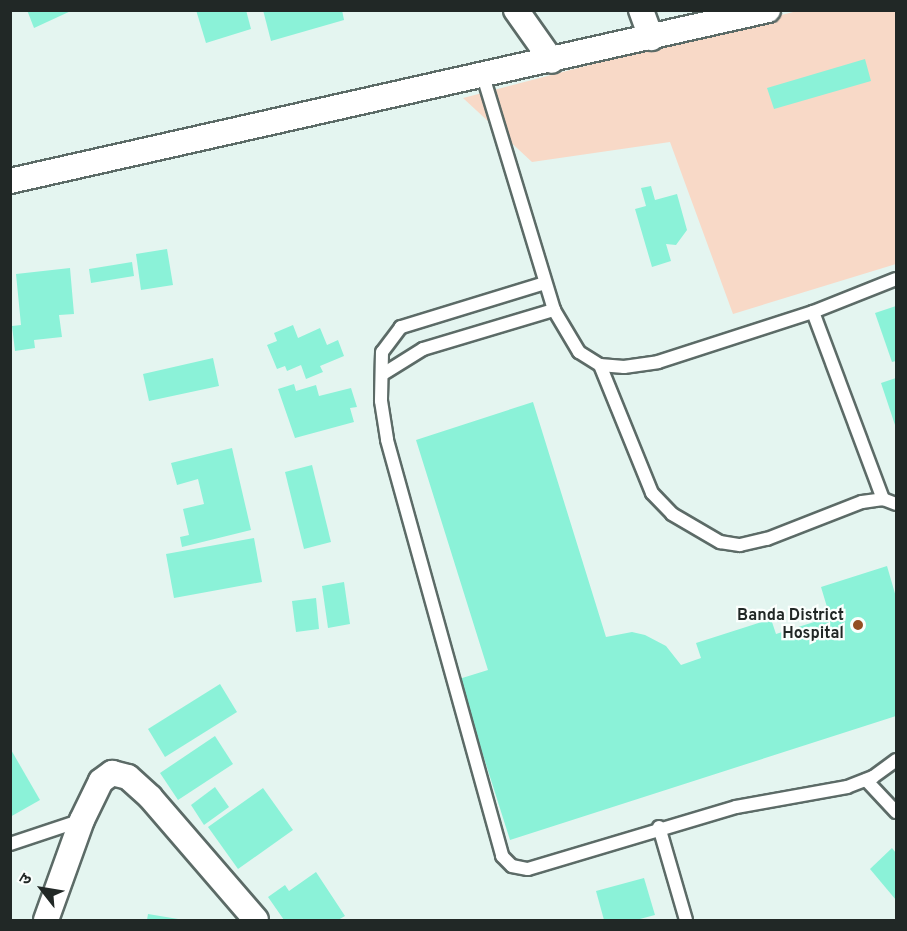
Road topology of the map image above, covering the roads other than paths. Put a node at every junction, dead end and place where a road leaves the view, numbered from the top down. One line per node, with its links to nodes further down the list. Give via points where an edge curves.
1 (516, 10): 5 (street)
2 (641, 10): 4 (street)
3 (768, 10): 4 (street)
4 (651, 38): 5 (street)
5 (552, 61): 6 (street)
6 (483, 76): 7 (street); 9 (lane)
7 (10, 181)
8 (897, 279): 11 (lane)
9 (545, 283): 10 (lane); 13 (lane, via 401,327 382,352)
10 (554, 310): 12 (lane, via 579,352); 13 (lane, via 423,349)
11 (813, 312): 12 (lane, via 658,362 624,367); 14 (lane)
12 (600, 364): 14 (lane, via 652,493 672,514 720,542 740,545 767,539 862,502)
13 (383, 374): 20 (lane, via 381,401 387,440 502,856 512,866 528,868)
14 (884, 499): 15 (lane)
15 (897, 504)
16 (897, 760): 17 (lane)
17 (866, 780): 18 (lane); 20 (lane)
18 (897, 813)
19 (82, 820): 21 (lane); 22 (street); 23 (street, via 101,781 112,773 128,777 150,797)
20 (659, 827): 24 (lane)
21 (10, 843)
22 (46, 921)
23 (256, 921)
24 (686, 921)

